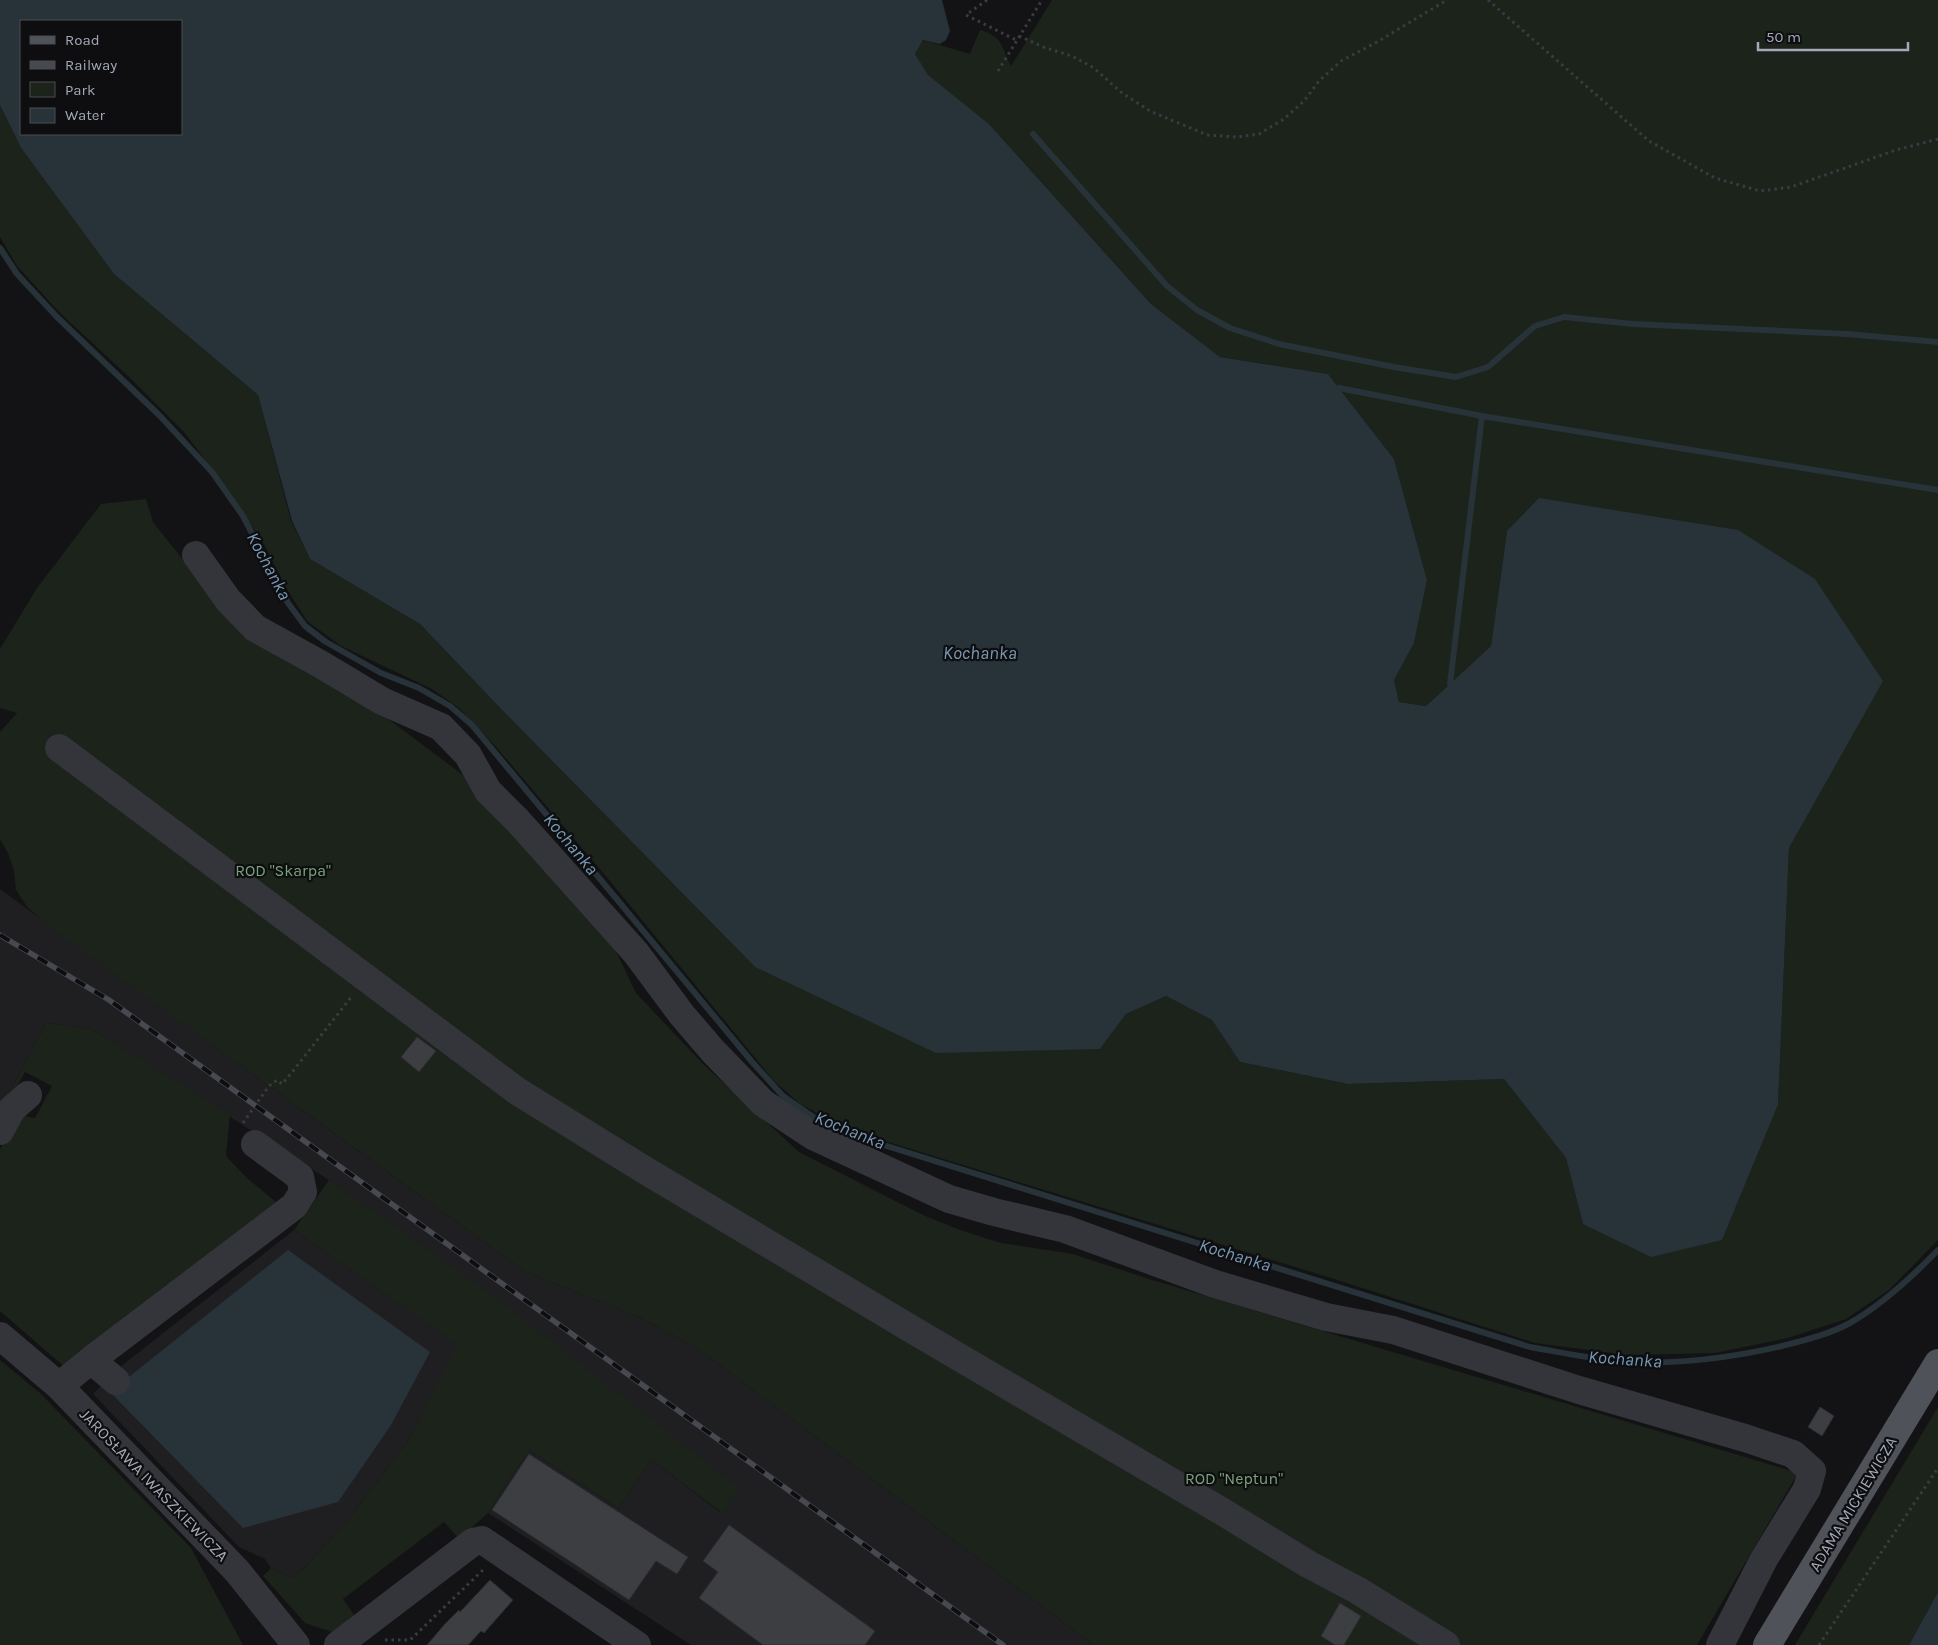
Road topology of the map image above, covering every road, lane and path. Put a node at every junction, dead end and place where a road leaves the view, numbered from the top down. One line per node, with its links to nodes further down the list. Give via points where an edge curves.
1 (987, 0): 6 (path, via 966,15)
2 (1042, 0): 5 (path)
3 (1447, 0): 5 (path, via 1341,61 1284,119 1259,134 1237,137 1207,135 1167,119 1122,93 1094,68)
4 (1488, 0): 8 (path, via 1649,140 1715,178 1760,191 1791,187 1896,150)
5 (1019, 36): 6 (path)
6 (1016, 40): 7 (path)
7 (998, 71)
8 (1938, 139)
9 (196, 555): 27 (street, via 228,600 255,628 382,701 441,727 468,755 488,791 636,953 712,1050 763,1102 813,1136 949,1198 1066,1229 1215,1284 1326,1317 1393,1330 1793,1454 1812,1471 1807,1489 1764,1559)
10 (59, 748): 11 (street)
11 (366, 978): 14 (path, via 282,1084 276,1080 269,1086 243,1123 245,1135); 26 (street, via 517,1090 570,1125)
12 (28, 1095): 13 (street, via 12,1109)
13 (0, 1131)
14 (255, 1144): 16 (street, via 300,1177 303,1192 294,1206)
15 (0, 1336): 19 (street, JAROSŁAWA IWASZKIEWICZA)
16 (91, 1360): 18 (street); 19 (street)
17 (1938, 1363): 28 (main road, ADAMA MICKIEWICZA)
18 (116, 1381)
19 (60, 1386): 23 (street, JAROSŁAWA IWASZKIEWICZA, via 237,1571)
20 (1938, 1468): 29 (path)
21 (488, 1565): 22 (path, via 410,1640)
22 (384, 1640)
23 (296, 1645)
24 (338, 1645): 25 (street, via 473,1542 482,1540)
25 (637, 1645)
26 (1446, 1645)
27 (1720, 1645)
28 (1767, 1645)
29 (1819, 1645)

